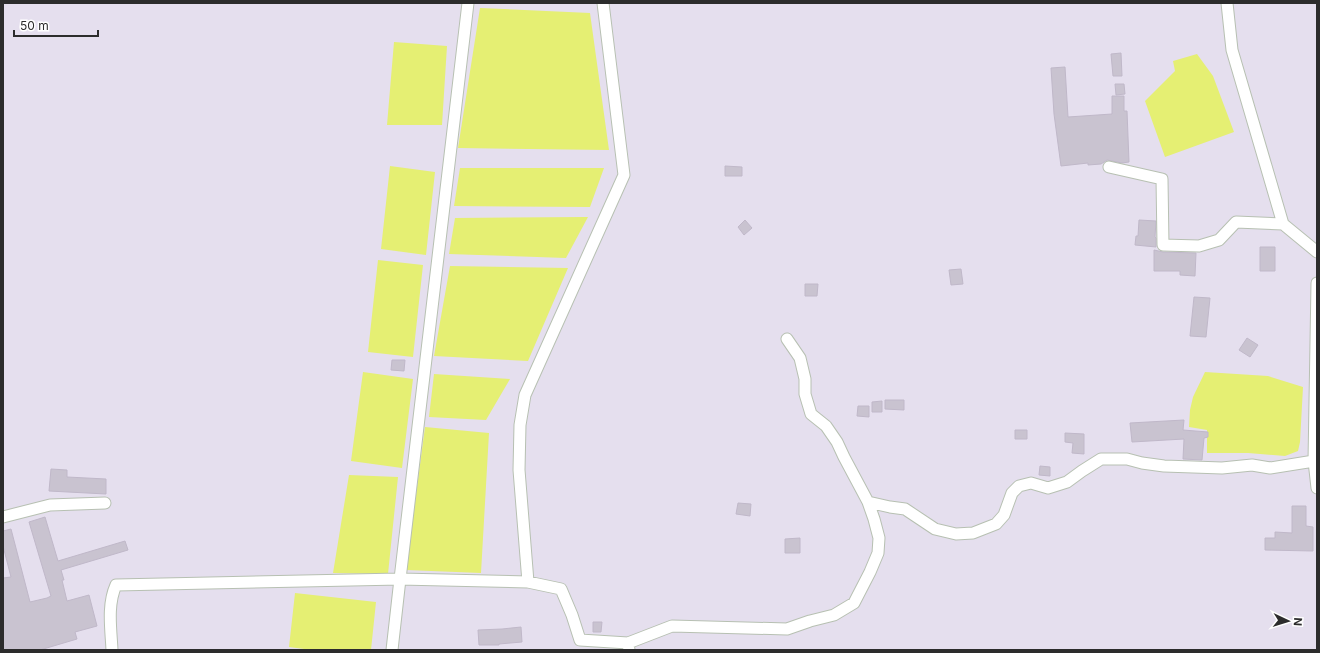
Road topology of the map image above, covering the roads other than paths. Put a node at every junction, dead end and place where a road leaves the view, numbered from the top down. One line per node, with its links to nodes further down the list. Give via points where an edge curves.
1 (468, 3): 14 (street)
2 (603, 3): 15 (street, via 624,175 525,395 520,425 518,470)
3 (1227, 3): 5 (street, via 1232,50)
4 (1109, 167): 5 (street, via 1162,179 1163,245 1199,246 1218,240 1236,222)
5 (1283, 224): 6 (street)
6 (1317, 252)
7 (1317, 284): 9 (street)
8 (787, 339): 11 (street, via 800,358 805,379 805,394 811,414 826,426 837,442)
9 (1314, 462): 10 (street); 11 (street, via 1270,468 1252,465 1190,468 1127,459 1101,459 1067,482 1048,488 1031,483 1019,486 1012,493 1004,515 996,524 973,533 956,534 935,529 905,509)
10 (1317, 488)
11 (868, 502): 16 (street, via 879,538 878,553 854,603 834,615 787,629 672,626)
12 (106, 503): 13 (street, via 50,505)
13 (3, 517)
14 (400, 579): 15 (street); 17 (street, via 116,585 111,595); 18 (street)
15 (528, 582): 16 (street, via 561,590 580,640)
16 (629, 646)
17 (112, 650)
18 (392, 650)

